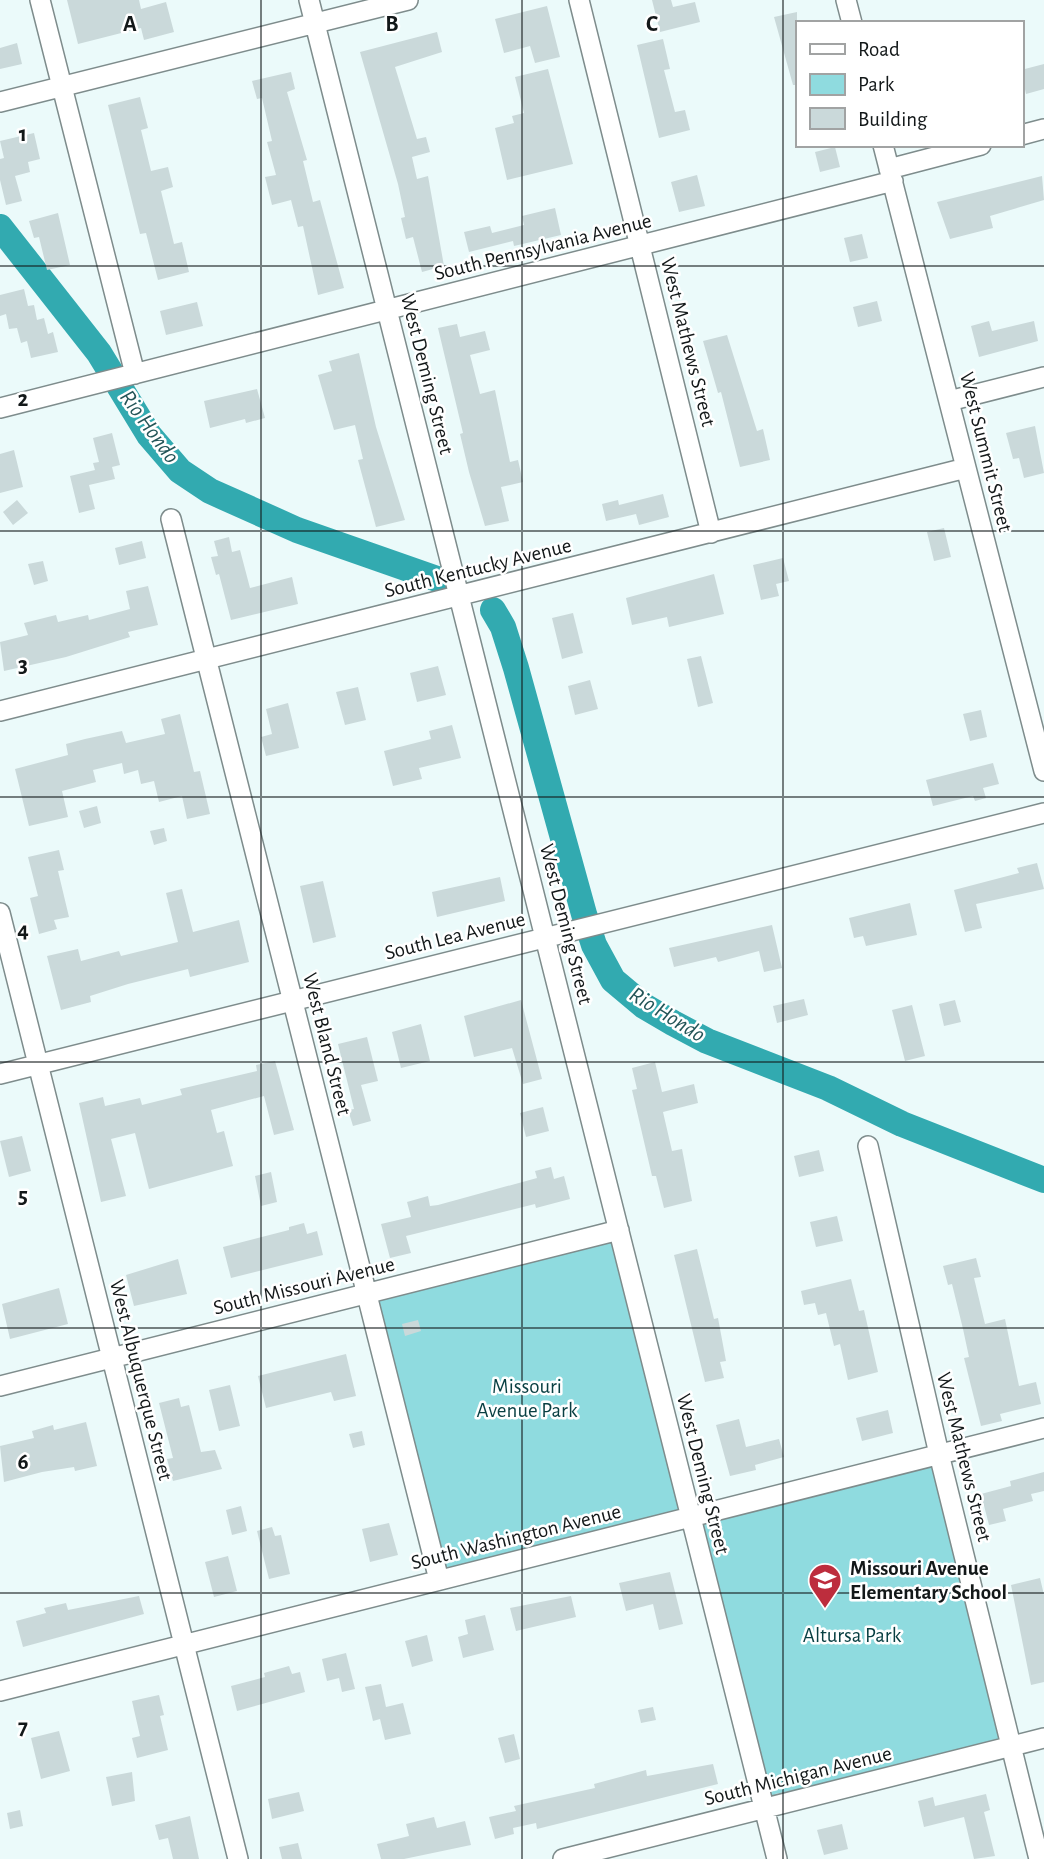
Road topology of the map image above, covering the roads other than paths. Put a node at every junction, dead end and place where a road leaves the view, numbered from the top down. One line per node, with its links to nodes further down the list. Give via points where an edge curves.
1 (40, 0): 8 (street)
2 (309, 0): 7 (street, West Deming Street)
3 (408, 0): 7 (street)
4 (579, 0): 15 (street, West Mathews Street)
5 (846, 0): 6 (street)
6 (851, 21)
7 (315, 24): 8 (street); 16 (street, West Deming Street)
8 (62, 86): 9 (street); 17 (street)
9 (0, 102)
10 (1044, 129): 11 (street)
11 (1023, 134)
12 (884, 147): 14 (street, West Summit Street)
13 (975, 147): 14 (street, South Pennsylvania Avenue)
14 (891, 175): 15 (street, South Pennsylvania Avenue); 19 (street, West Summit Street)
15 (641, 246): 16 (street, South Pennsylvania Avenue); 23 (street, West Mathews Street)
16 (387, 310): 17 (street, South Pennsylvania Avenue); 24 (street, West Deming Street)
17 (135, 374): 20 (street, South Pennsylvania Avenue)
18 (1044, 377): 19 (street)
19 (949, 401): 21 (street, West Summit Street)
20 (0, 408)
21 (966, 468): 23 (street, South Kentucky Avenue); 27 (street, West Summit Street)
22 (171, 519): 25 (street, West Bland Street)
23 (711, 533): 24 (street, South Kentucky Avenue)
24 (461, 595): 25 (street, South Kentucky Avenue); 30 (street, West Deming Street)
25 (205, 660): 26 (street, South Kentucky Avenue); 31 (street, West Bland Street)
26 (0, 711)
27 (1044, 771)
28 (1044, 813): 30 (street, South Lea Avenue)
29 (0, 913): 32 (street, West Albuquerque Street)
30 (546, 936): 31 (street, South Lea Avenue); 35 (street, West Deming Street)
31 (292, 1000): 32 (street, South Lea Avenue); 36 (street, West Bland Street)
32 (38, 1065): 33 (street, South Lea Avenue); 37 (street, West Albuquerque Street)
33 (0, 1074)
34 (868, 1146): 40 (street, West Mathews Street)
35 (619, 1230): 36 (street, South Missouri Avenue); 41 (street, West Deming Street)
36 (367, 1294): 37 (street, South Missouri Avenue); 42 (street, West Bland Street)
37 (112, 1358): 38 (street, South Missouri Avenue); 43 (street, West Albuquerque Street)
38 (0, 1387)
39 (1044, 1428): 40 (street, South Washington Avenue)
40 (939, 1454): 41 (street, South Washington Avenue); 46 (street, West Mathews Street)
41 (691, 1517): 42 (street, South Washington Avenue); 47 (street, West Deming Street)
42 (439, 1580): 43 (street, South Washington Avenue)
43 (185, 1646): 44 (street, South Washington Avenue); 48 (street, West Albuquerque Street)
44 (0, 1691)
45 (1044, 1738): 46 (street, South Michigan Avenue)
46 (1011, 1746): 47 (street, South Michigan Avenue); 51 (street, West Mathews Street)
47 (764, 1808): 49 (street, South Michigan Avenue); 50 (street, West Deming Street)
48 (239, 1859)
49 (563, 1859)
50 (777, 1859)
51 (1039, 1859)

